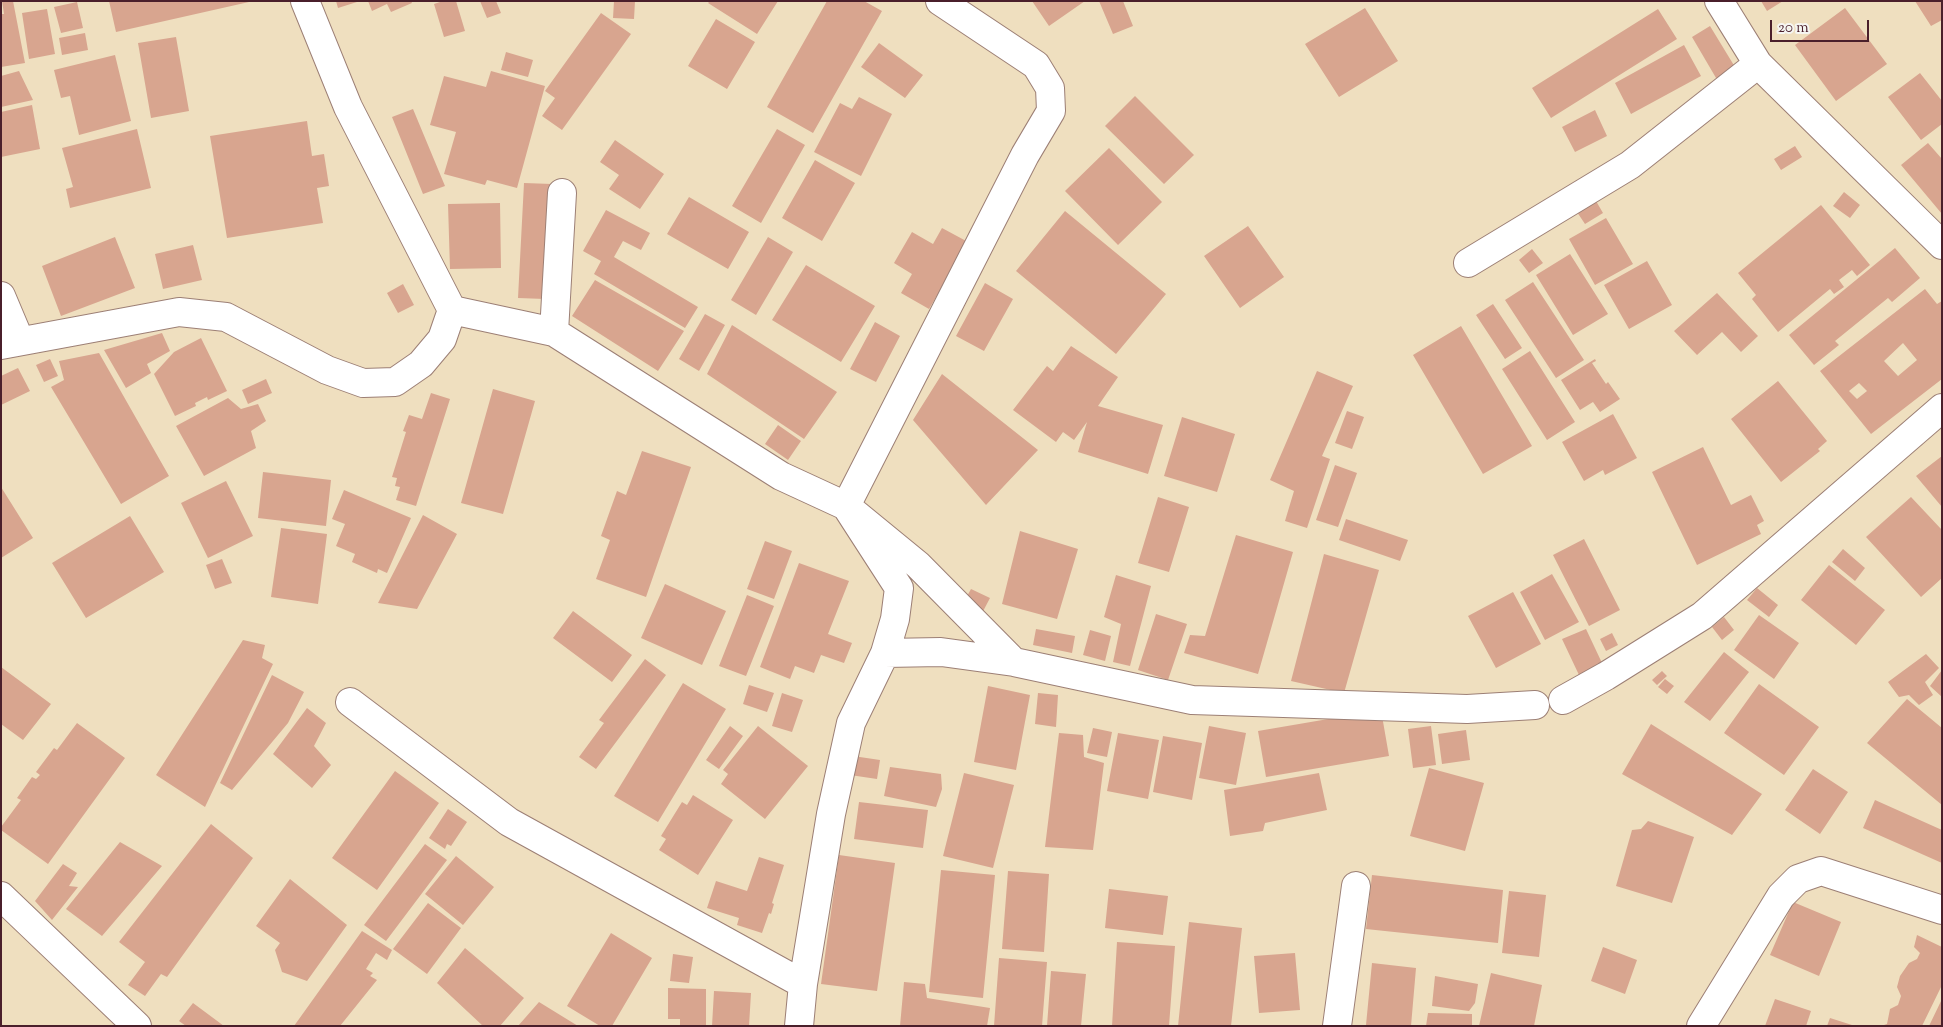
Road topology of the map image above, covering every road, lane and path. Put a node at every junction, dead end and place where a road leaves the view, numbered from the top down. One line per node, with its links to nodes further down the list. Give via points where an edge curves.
1 (305, 1): 9 (street, via 348,107)
2 (940, 1): 13 (street, via 1036,65 1050,88 1051,111 1025,155)
3 (1720, 1): 4 (street)
4 (1758, 64): 6 (street); 7 (street, via 1630,165)
5 (562, 193): 10 (street)
6 (1942, 245)
7 (1468, 263)
8 (1, 296): 11 (street)
9 (452, 310): 10 (street); 11 (street, via 442,339 421,364 395,382 363,383 327,370 226,317 207,314 180,312)
10 (554, 332): 13 (street, via 780,476)
11 (11, 343)
12 (1942, 408): 16 (street, via 1702,616)
13 (846, 506): 14 (street, via 899,588); 15 (street, via 918,565)
14 (886, 653): 15 (street, via 941,652); 22 (street, via 851,723 831,814)
15 (1014, 662): 18 (street, via 1192,700 1466,709)
16 (1563, 700)
17 (350, 702): 22 (street, via 509,822)
18 (1535, 705)
19 (1356, 886): 25 (street)
20 (1, 896): 23 (street)
21 (1942, 910): 26 (street, via 1821,871 1798,879 1781,896)
22 (803, 984): 24 (street)
23 (137, 1026)
24 (799, 1026)
25 (1337, 1026)
26 (1701, 1026)

